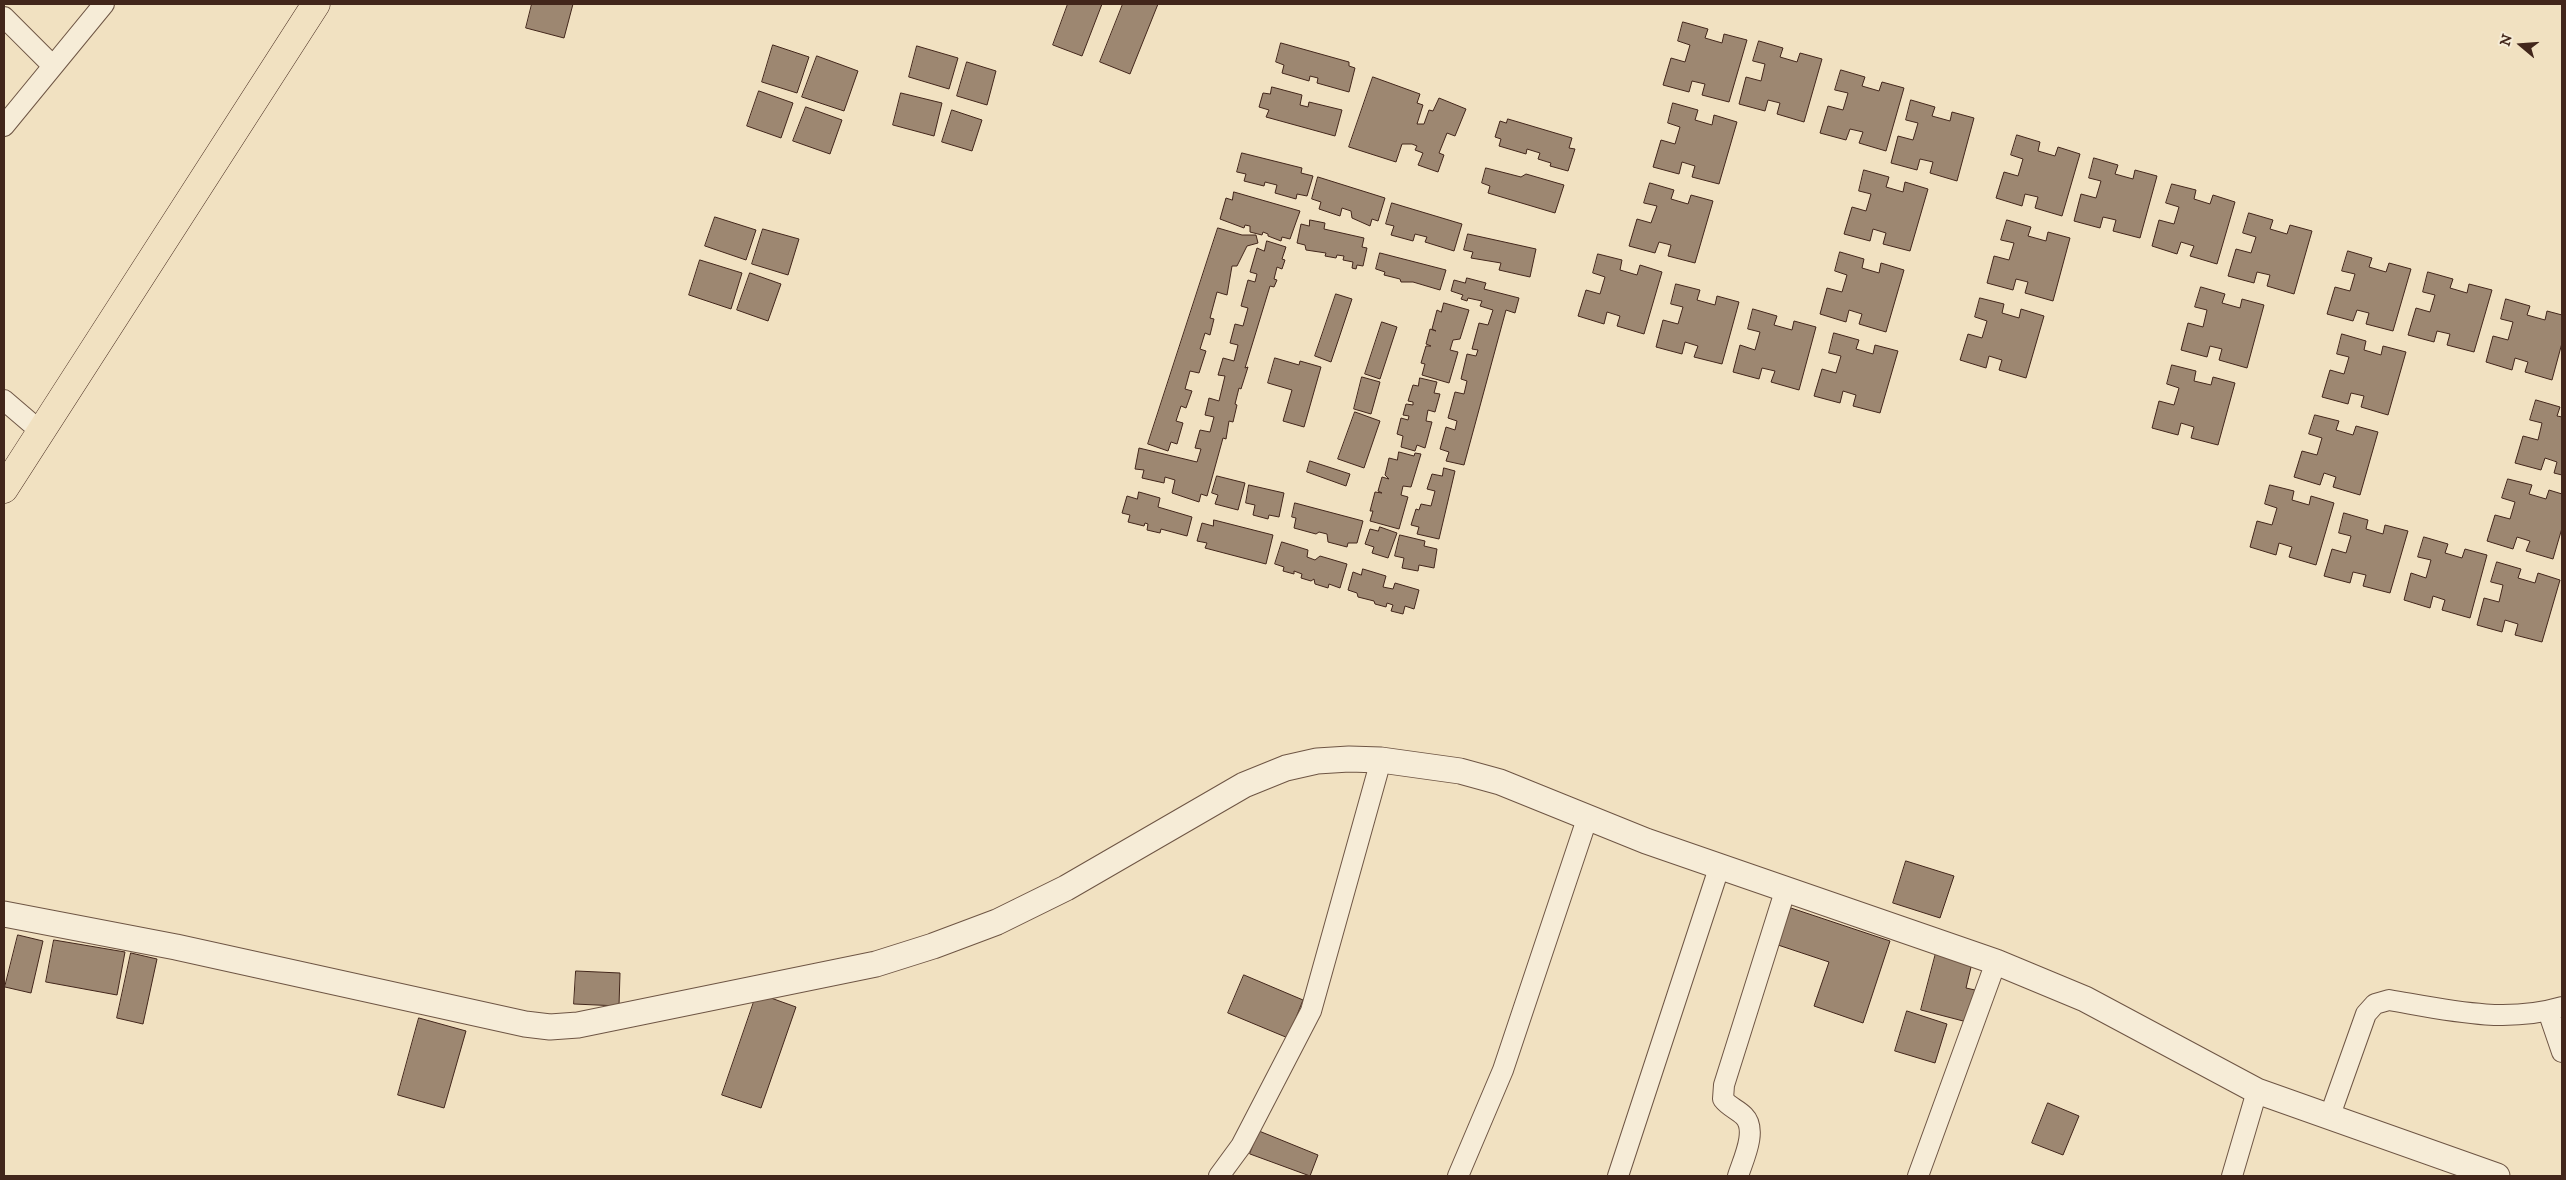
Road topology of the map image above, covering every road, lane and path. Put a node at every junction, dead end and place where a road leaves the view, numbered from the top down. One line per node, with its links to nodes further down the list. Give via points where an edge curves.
1 (104, 4): 4 (street)
2 (316, 4): 7 (main road)
3 (4, 17): 4 (street)
4 (52, 65): 5 (street)
5 (4, 126)
6 (4, 400): 7 (street)
7 (40, 430): 8 (main road)
8 (4, 489)
9 (1381, 760): 10 (street, via 1460,771 1500,782); 13 (street, via 1317,761 1286,768 1253,781 1066,888 997,922 933,946 876,964 578,1025 550,1027 516,1022 176,947); 20 (street, via 1311,1011 1241,1146)
10 (1587, 819): 11 (street); 21 (street, via 1502,1070)
11 (1720, 865): 12 (street); 22 (street)
12 (1786, 888): 14 (street); 23 (street, via 1724,1085 1723,1099 1744,1116 1750,1128)
13 (4, 914)
14 (1996, 962): 17 (street, via 2100,1007); 24 (street)
15 (2555, 1009): 16 (street); 18 (street, via 2514,1016 2479,1015 2389,1000 2375,1004 2366,1014)
16 (2562, 1052)
17 (2257, 1091): 18 (street); 19 (street)
18 (2329, 1118): 25 (street)
19 (2234, 1168)
20 (1219, 1176)
21 (1458, 1176)
22 (1618, 1176)
23 (1738, 1176)
24 (1918, 1176)
25 (2497, 1176)

